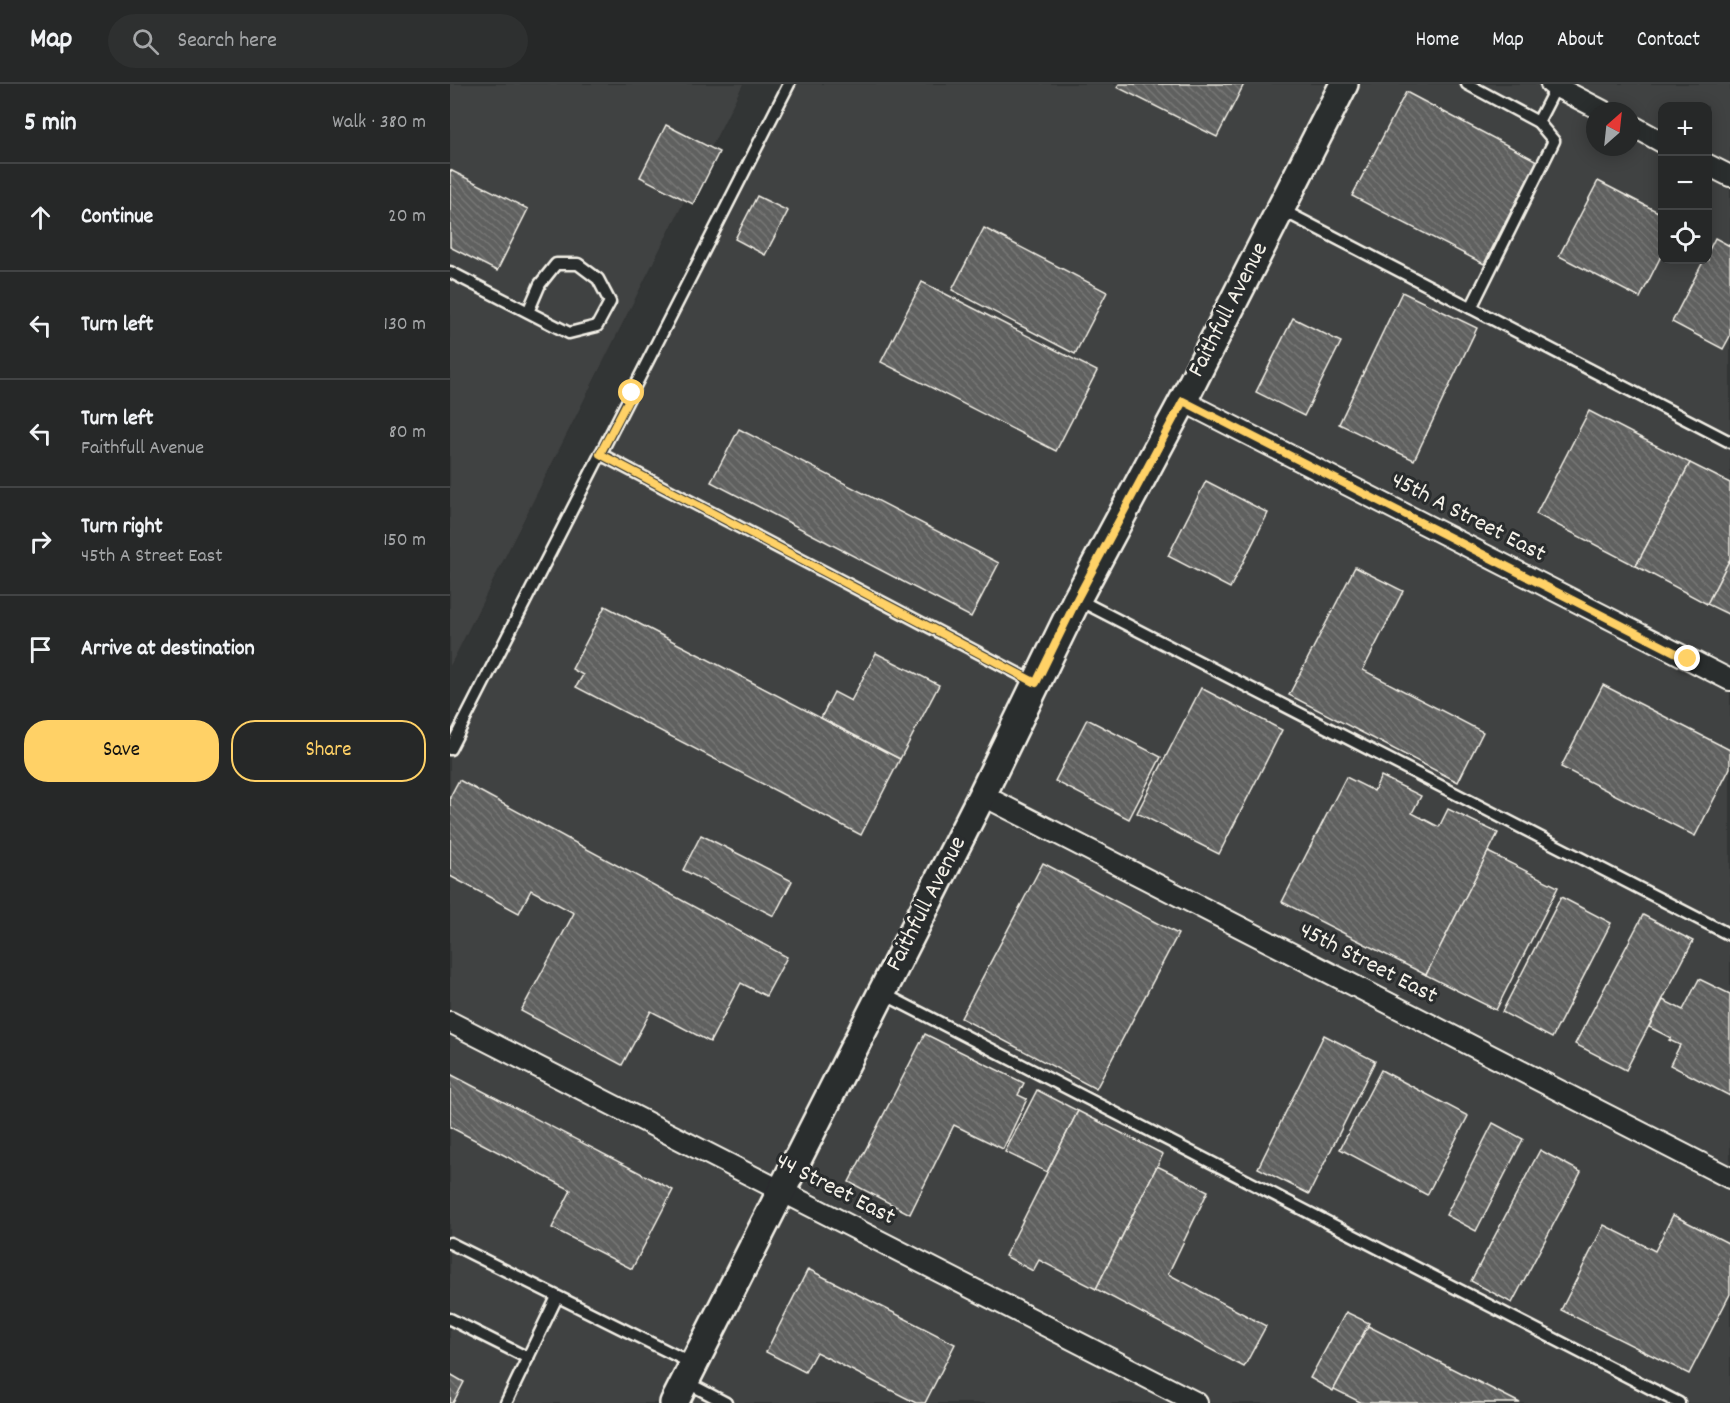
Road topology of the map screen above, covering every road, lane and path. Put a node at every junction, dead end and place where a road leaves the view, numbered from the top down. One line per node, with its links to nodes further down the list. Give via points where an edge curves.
1 (789, 84): 17 (lane)
2 (1344, 84): 11 (street, Faithfull Avenue)
3 (1467, 84): 6 (lane)
4 (1553, 85): 5 (street); 6 (lane)
5 (1586, 102)
6 (1538, 122): 13 (lane, via 1554,141)
7 (1640, 130): 8 (street)
8 (1658, 140)
9 (1712, 167): 10 (street)
10 (1730, 176)
11 (1280, 209): 13 (lane); 15 (street, Faithfull Avenue)
12 (450, 272): 14 (lane)
13 (1471, 308): 16 (lane)
14 (528, 312): 14 (lane, via 569,333 597,326 609,302 598,279 578,264 556,264 540,284)
15 (1183, 401): 18 (street, Faithfull Avenue); 19 (street, 45th A Street East)
16 (1730, 442)
17 (600, 454): 20 (lane); 21 (lane)
18 (1077, 599): 20 (street, Faithfull Avenue); 23 (lane)
19 (1730, 680)
20 (1036, 683): 22 (street, Faithfull Avenue)
21 (450, 749)
22 (982, 795): 24 (street, Faithfull Avenue); 26 (street, 45th Street East)
23 (1730, 935)
24 (882, 993): 27 (street, Faithfull Avenue); 36 (lane)
25 (450, 1022): 27 (street, 44 Street East)
26 (1730, 1178)
27 (782, 1191): 32 (street, Faithfull Avenue); 35 (street, 44 Street East)
28 (450, 1243): 29 (lane)
29 (557, 1297): 31 (lane); 32 (lane)
30 (450, 1319): 31 (lane)
31 (528, 1358): 33 (lane)
32 (684, 1383): 34 (lane)
33 (506, 1403)
34 (726, 1403)
35 (1197, 1403)
36 (1679, 1403)

